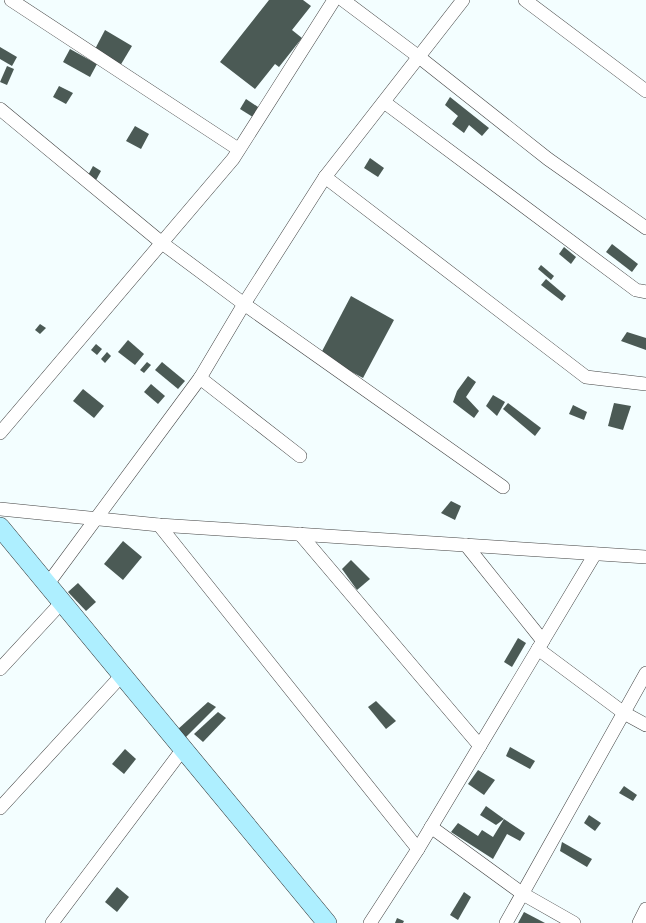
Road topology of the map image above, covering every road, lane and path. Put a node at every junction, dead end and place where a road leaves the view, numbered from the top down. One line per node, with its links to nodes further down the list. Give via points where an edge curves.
1 (11, 0): 10 (street)
2 (334, 0): 10 (street)
3 (343, 0): 6 (street)
4 (463, 0): 6 (street)
5 (525, 0): 7 (street)
6 (419, 57): 8 (street); 12 (street, via 548,159)
7 (646, 91)
8 (384, 102): 11 (street); 14 (street, via 636,290)
9 (1, 111): 13 (street)
10 (238, 150): 13 (street)
11 (325, 177): 15 (street); 17 (street, via 586,377)
12 (646, 228)
13 (162, 243): 15 (street); 18 (street)
14 (646, 292)
15 (244, 304): 16 (street); 20 (street)
16 (200, 378): 19 (street); 22 (street)
17 (646, 384)
18 (0, 433)
19 (300, 456)
20 (503, 487)
21 (0, 509): 22 (street)
22 (96, 519): 23 (street); 29 (street)
23 (159, 524): 25 (street); 41 (street)
24 (0, 527): 29 (street)
25 (300, 534): 26 (street); 37 (street)
26 (466, 545): 27 (street); 31 (street)
27 (595, 554): 28 (street); 31 (street)
28 (646, 557)
29 (48, 585): 30 (street)
30 (62, 602): 32 (street); 34 (street)
31 (540, 645): 35 (street); 37 (street)
32 (0, 669)
33 (646, 673): 35 (street)
34 (122, 675): 38 (street); 39 (street)
35 (624, 713): 36 (street); 42 (street)
36 (646, 725)
37 (480, 746): 40 (street)
38 (183, 749): 44 (street); 45 (street)
39 (0, 808)
40 (431, 828): 41 (street); 42 (street)
41 (418, 850): 46 (street)
42 (523, 894): 47 (street); 48 (street)
43 (646, 909): 49 (street)
44 (52, 923)
45 (327, 923)
46 (370, 923)
47 (506, 923)
48 (574, 923)
49 (639, 923)

